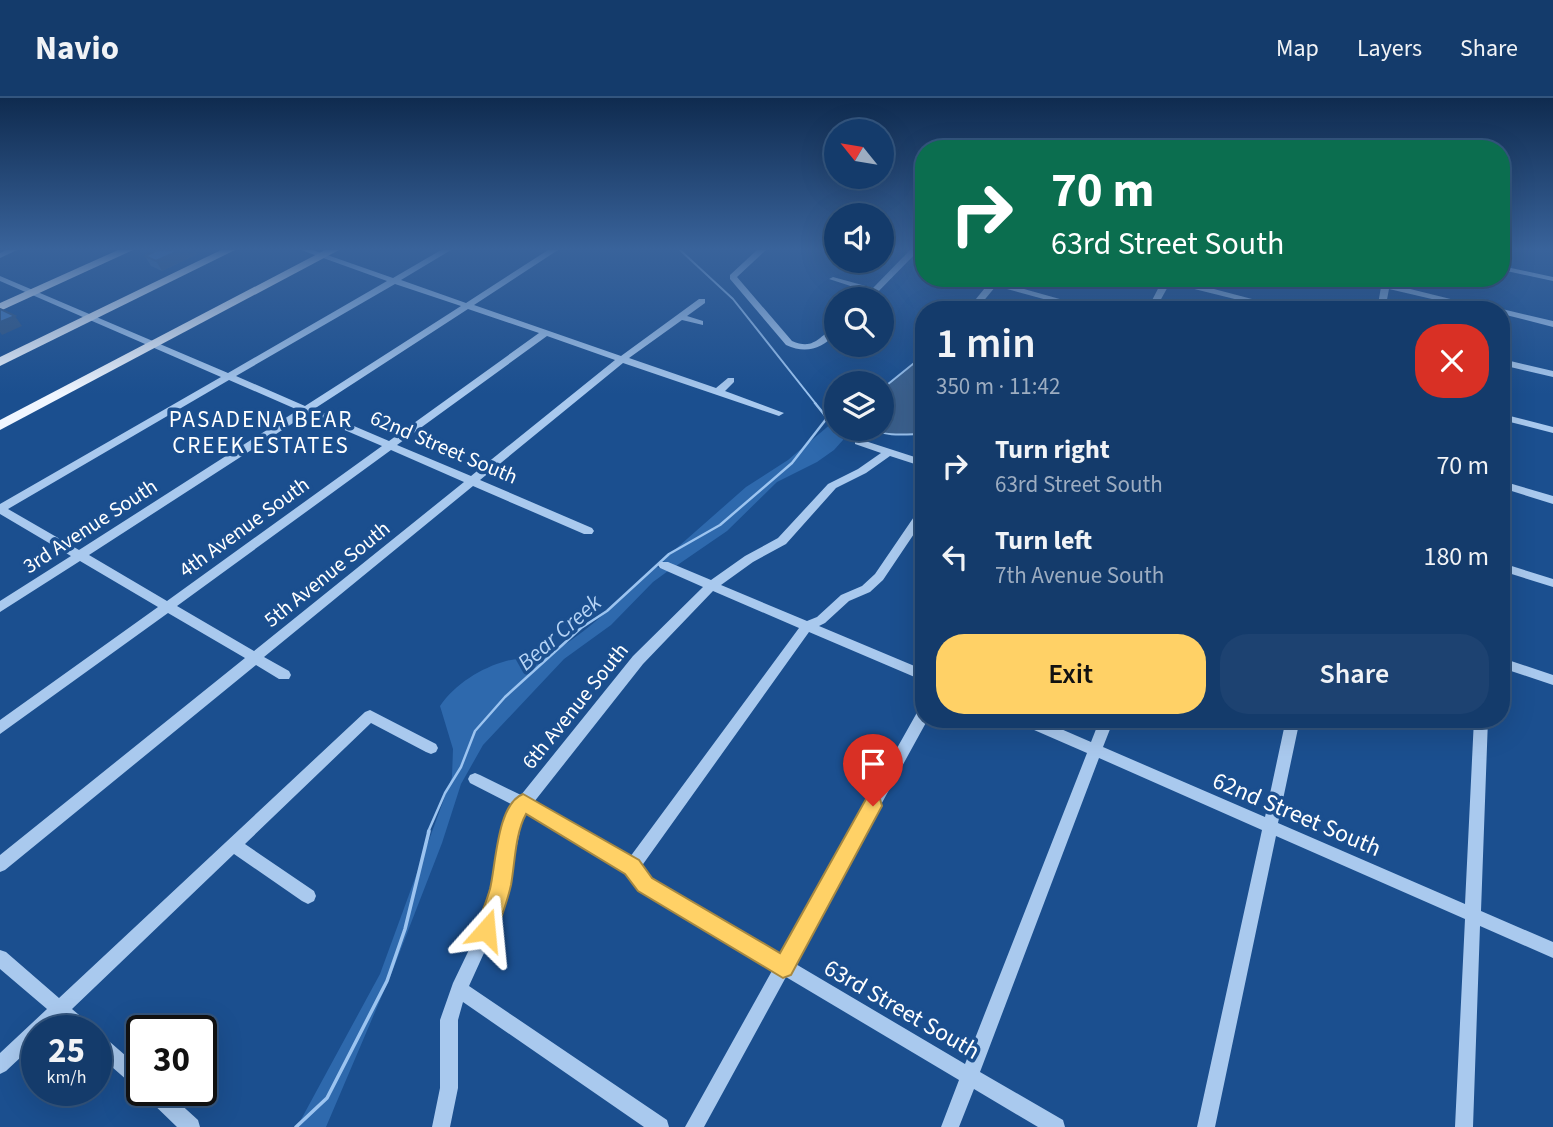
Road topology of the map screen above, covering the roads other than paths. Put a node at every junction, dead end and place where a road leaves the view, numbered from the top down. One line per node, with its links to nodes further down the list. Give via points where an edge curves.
1 (20, 298): 11 (main road)
2 (48, 298): 13 (street)
3 (130, 298): 13 (main road)
4 (243, 298): 19 (main road)
5 (365, 298): 24 (street)
6 (444, 298): 10 (street)
7 (479, 298): 10 (street, 3rd Avenue South)
8 (751, 298): 18 (street, via 789,344 817,347)
9 (702, 301): 14 (street, 5th Avenue South)
10 (467, 306): 17 (street); 27 (street, 3rd Avenue South)
11 (0, 307)
12 (1510, 314): 16 (street)
13 (91, 317): 19 (street, 62nd Street South); 21 (main road)
14 (682, 317): 15 (street); 20 (street, 5th Avenue South)
15 (700, 323)
16 (1553, 324)
17 (545, 333): 20 (street); 33 (street, 4th Avenue South)
18 (824, 341)
19 (154, 345): 24 (street, 62nd Street South); 30 (main road)
20 (622, 359): 26 (street); 36 (street, 5th Avenue South)
21 (0, 362)
22 (1510, 364): 23 (street)
23 (1553, 374)
24 (229, 377): 27 (street, 62nd Street South); 39 (street)
25 (731, 380): 26 (street)
26 (718, 392): 28 (street)
27 (306, 410): 33 (street, 62nd Street South); 42 (street, 3rd Avenue South)
28 (779, 414)
29 (1510, 419): 31 (street)
30 (0, 426)
31 (1553, 430)
32 (859, 442): 34 (street)
33 (389, 447): 36 (street, 62nd Street South); 48 (street, 4th Avenue South)
34 (889, 452): 35 (street); 46 (street, 6th Avenue South, via 832,486 782,541)
35 (915, 461)
36 (472, 482): 41 (street, 62nd Street South); 50 (street, 5th Avenue South)
37 (1510, 487): 38 (street)
38 (1553, 500)
39 (0, 509): 42 (street)
40 (915, 524): 49 (street, via 879,577)
41 (588, 531)
42 (80, 556): 47 (street, 3rd Avenue South); 48 (street)
43 (664, 565): 46 (street)
44 (1510, 570): 45 (street)
45 (1553, 583)
46 (712, 585): 49 (street); 64 (street, 6th Avenue South, via 638,660)
47 (0, 607)
48 (167, 607): 50 (street); 55 (street, 4th Avenue South)
49 (807, 626): 52 (street); 68 (street)
50 (254, 658): 53 (street); 67 (street, 5th Avenue South)
51 (1510, 666): 54 (street)
52 (915, 672)
53 (284, 675)
54 (1553, 680)
55 (0, 728)
56 (916, 728): 73 (street)
57 (1044, 728): 62 (street, 62nd Street South)
58 (1104, 728): 62 (street)
59 (1291, 728): 65 (street)
60 (1481, 728): 70 (street)
61 (431, 748): 66 (street, via 370,716)
62 (1095, 750): 65 (street, 62nd Street South); 80 (street)
63 (475, 779): 64 (street, 63rd Street South)
64 (523, 803): 68 (street, 63rd Street South); 74 (street, 6th Avenue South, via 512,826 500,889 486,930)
65 (1270, 827): 70 (street, 62nd Street South); 88 (street)
66 (233, 844): 69 (street); 75 (street)
67 (0, 865)
68 (632, 867): 73 (street, 63rd Street South, via 645,884)
69 (309, 896)
70 (1472, 914): 71 (street, 62nd Street South); 89 (street)
71 (1553, 950)
72 (0, 958): 75 (street)
73 (783, 967): 80 (street, 63rd Street South); 85 (street)
74 (459, 989): 83 (street, 6th Avenue South, via 449,1020 449,1088); 84 (street)
75 (60, 1008): 76 (street); 78 (street)
76 (68, 1015)
77 (112, 1055): 79 (street)
78 (0, 1065)
79 (126, 1068)
80 (970, 1077): 86 (street); 87 (street, 63rd Street South)
81 (168, 1106): 82 (street)
82 (191, 1127)
83 (441, 1127)
84 (660, 1127)
85 (694, 1127)
86 (950, 1127)
87 (1056, 1127)
88 (1206, 1127)
89 (1464, 1127)

